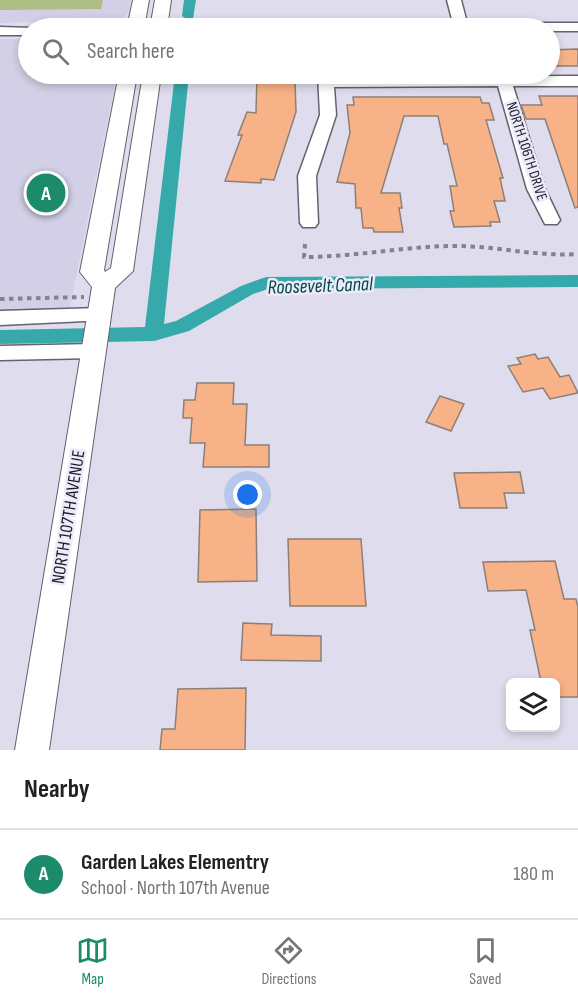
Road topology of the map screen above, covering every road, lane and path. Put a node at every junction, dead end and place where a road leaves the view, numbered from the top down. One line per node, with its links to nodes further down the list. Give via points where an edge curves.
1 (141, 0): 4 (main road)
2 (163, 0): 5 (main road)
3 (454, 0): 6 (street)
4 (138, 18)
5 (160, 18)
6 (459, 18)
7 (560, 27): 8 (street)
8 (578, 27)
9 (0, 31): 10 (street)
10 (18, 31)
11 (560, 81): 12 (street)
12 (578, 81)
13 (126, 84): 22 (main road, via 92,272)
14 (150, 84): 22 (main road, via 122,271)
15 (326, 84): 18 (street, via 328,115 307,176)
16 (505, 84): 17 (street, NORTH 106TH DRIVE, via 536,189)
17 (551, 220)
18 (309, 223)
19 (305, 244): 20 (path, via 304,257 330,258 452,246)
20 (578, 254)
21 (0, 299): 22 (path)
22 (101, 304): 23 (street); 24 (main road, NORTH 107TH AVENUE)
23 (0, 318)
24 (94, 351): 25 (street); 26 (main road, NORTH 107TH AVENUE)
25 (0, 353)
26 (32, 750)

